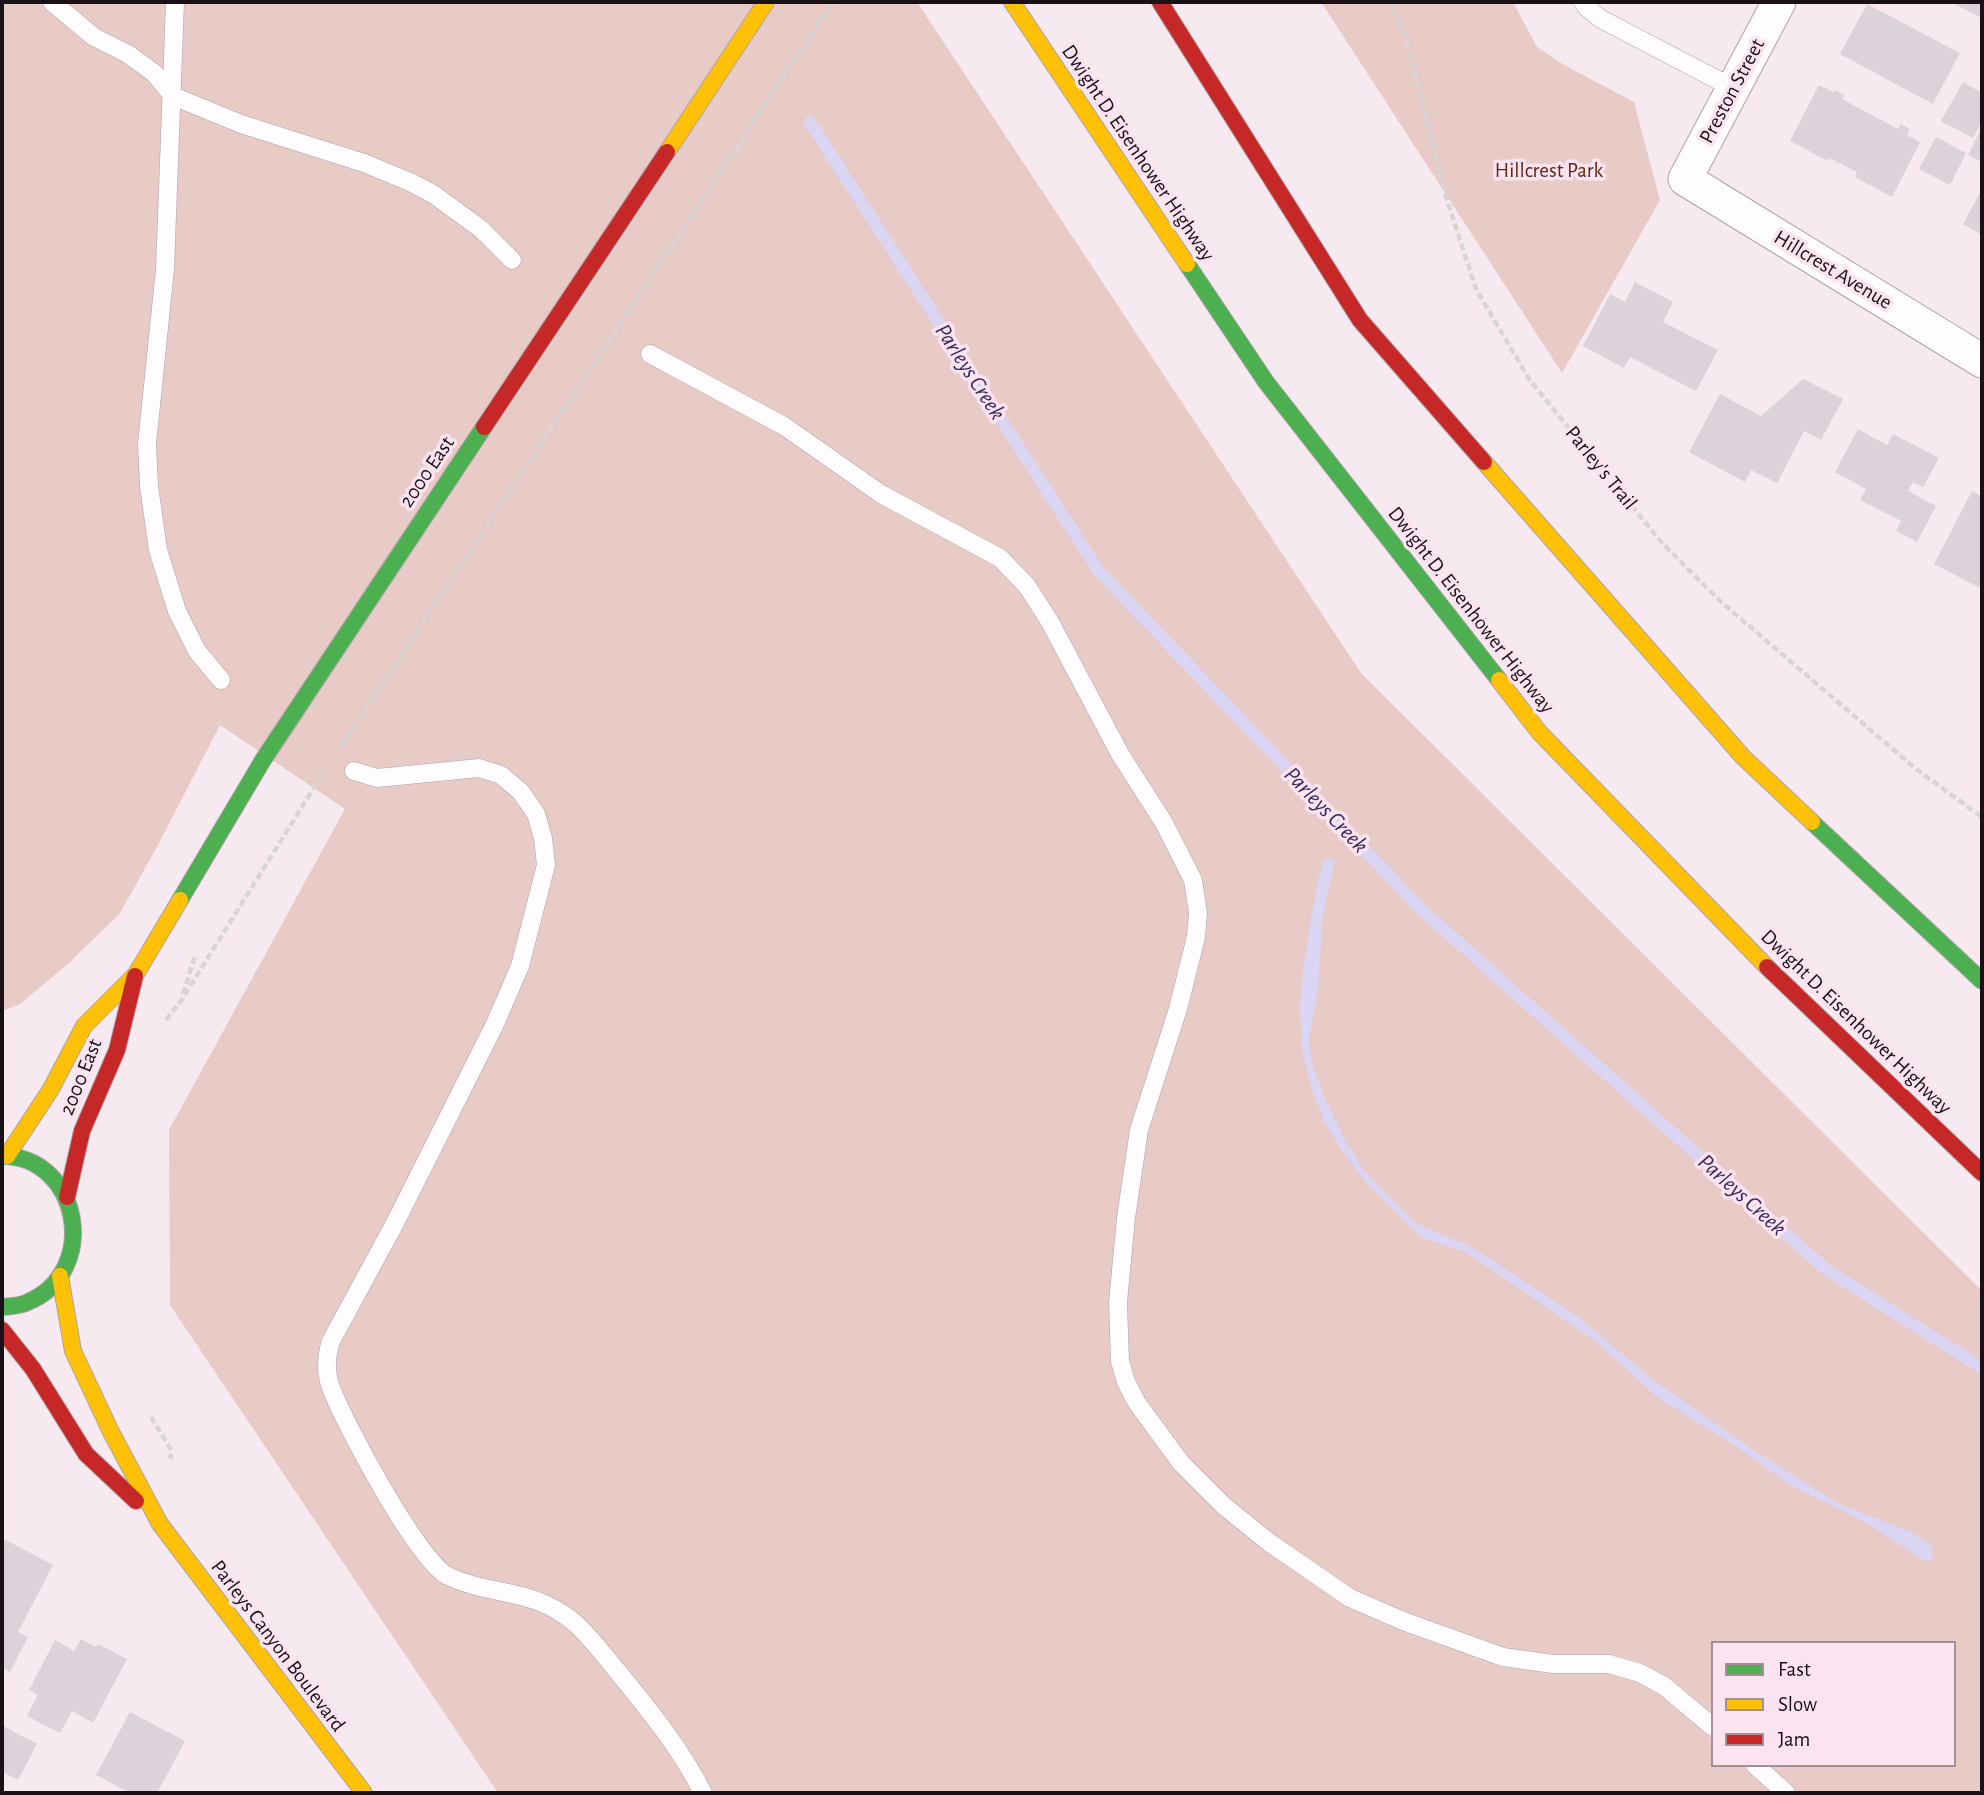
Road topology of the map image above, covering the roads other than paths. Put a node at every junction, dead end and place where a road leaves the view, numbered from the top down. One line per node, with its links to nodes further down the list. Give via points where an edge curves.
1 (52, 2): 9 (lane, via 94,37 154,73)
2 (175, 2): 9 (lane)
3 (766, 2): 16 (main road, 2000 East, via 262,760)
4 (1012, 2): 19 (main road, Dwight D. Eisenhower Highway, via 1266,382 1539,732 1768,968)
5 (1160, 2): 17 (main road, via 1360,320 1743,757)
6 (1583, 2): 8 (lane, via 1601,19)
7 (1779, 2): 8 (street, Preston Street)
8 (1733, 88): 10 (street, Preston Street)
9 (173, 96): 11 (lane, via 410,182 481,229); 14 (lane, via 165,269 147,444 149,486 158,550 177,611 197,652)
10 (1685, 179): 13 (street, Hillcrest Avenue)
11 (512, 260)
12 (650, 354): 25 (lane, via 785,426 881,494 1000,558 1027,586 1050,622 1119,754 1194,880 1196,937 1139,1130 1118,1302 1120,1361 1126,1382 1181,1463 1270,1543 1350,1598 1503,1657 1553,1664 1609,1664 1640,1673 1664,1686)
13 (1982, 361)
14 (221, 680)
15 (354, 771): 28 (lane, via 377,778 480,768 502,775 536,814 546,866 520,966 495,1024 396,1223 331,1341 326,1360 331,1386 378,1481 427,1557 447,1575 552,1606 576,1624 671,1740)
16 (136, 974): 18 (main road, 2000 East, via 85,1026 51,1089); 20 (main road, 2000 East, via 117,1050 82,1131)
17 (1982, 981)
18 (4, 1156): 20 (main road, via 31,1163 52,1177)
19 (1982, 1173)
20 (67, 1197): 21 (main road, via 75,1220 74,1245)
21 (60, 1276): 22 (main road, via 31,1301); 24 (main road, Parleys Canyon Boulevard, via 73,1351)
22 (2, 1307)
23 (2, 1331): 24 (main road, Parleys Canyon Boulevard, via 33,1369 86,1454)
24 (160, 1524): 27 (main road, Parleys Canyon Boulevard)
25 (1711, 1725)
26 (1757, 1767): 29 (lane)
27 (364, 1793)
28 (703, 1793)
29 (1786, 1793)

